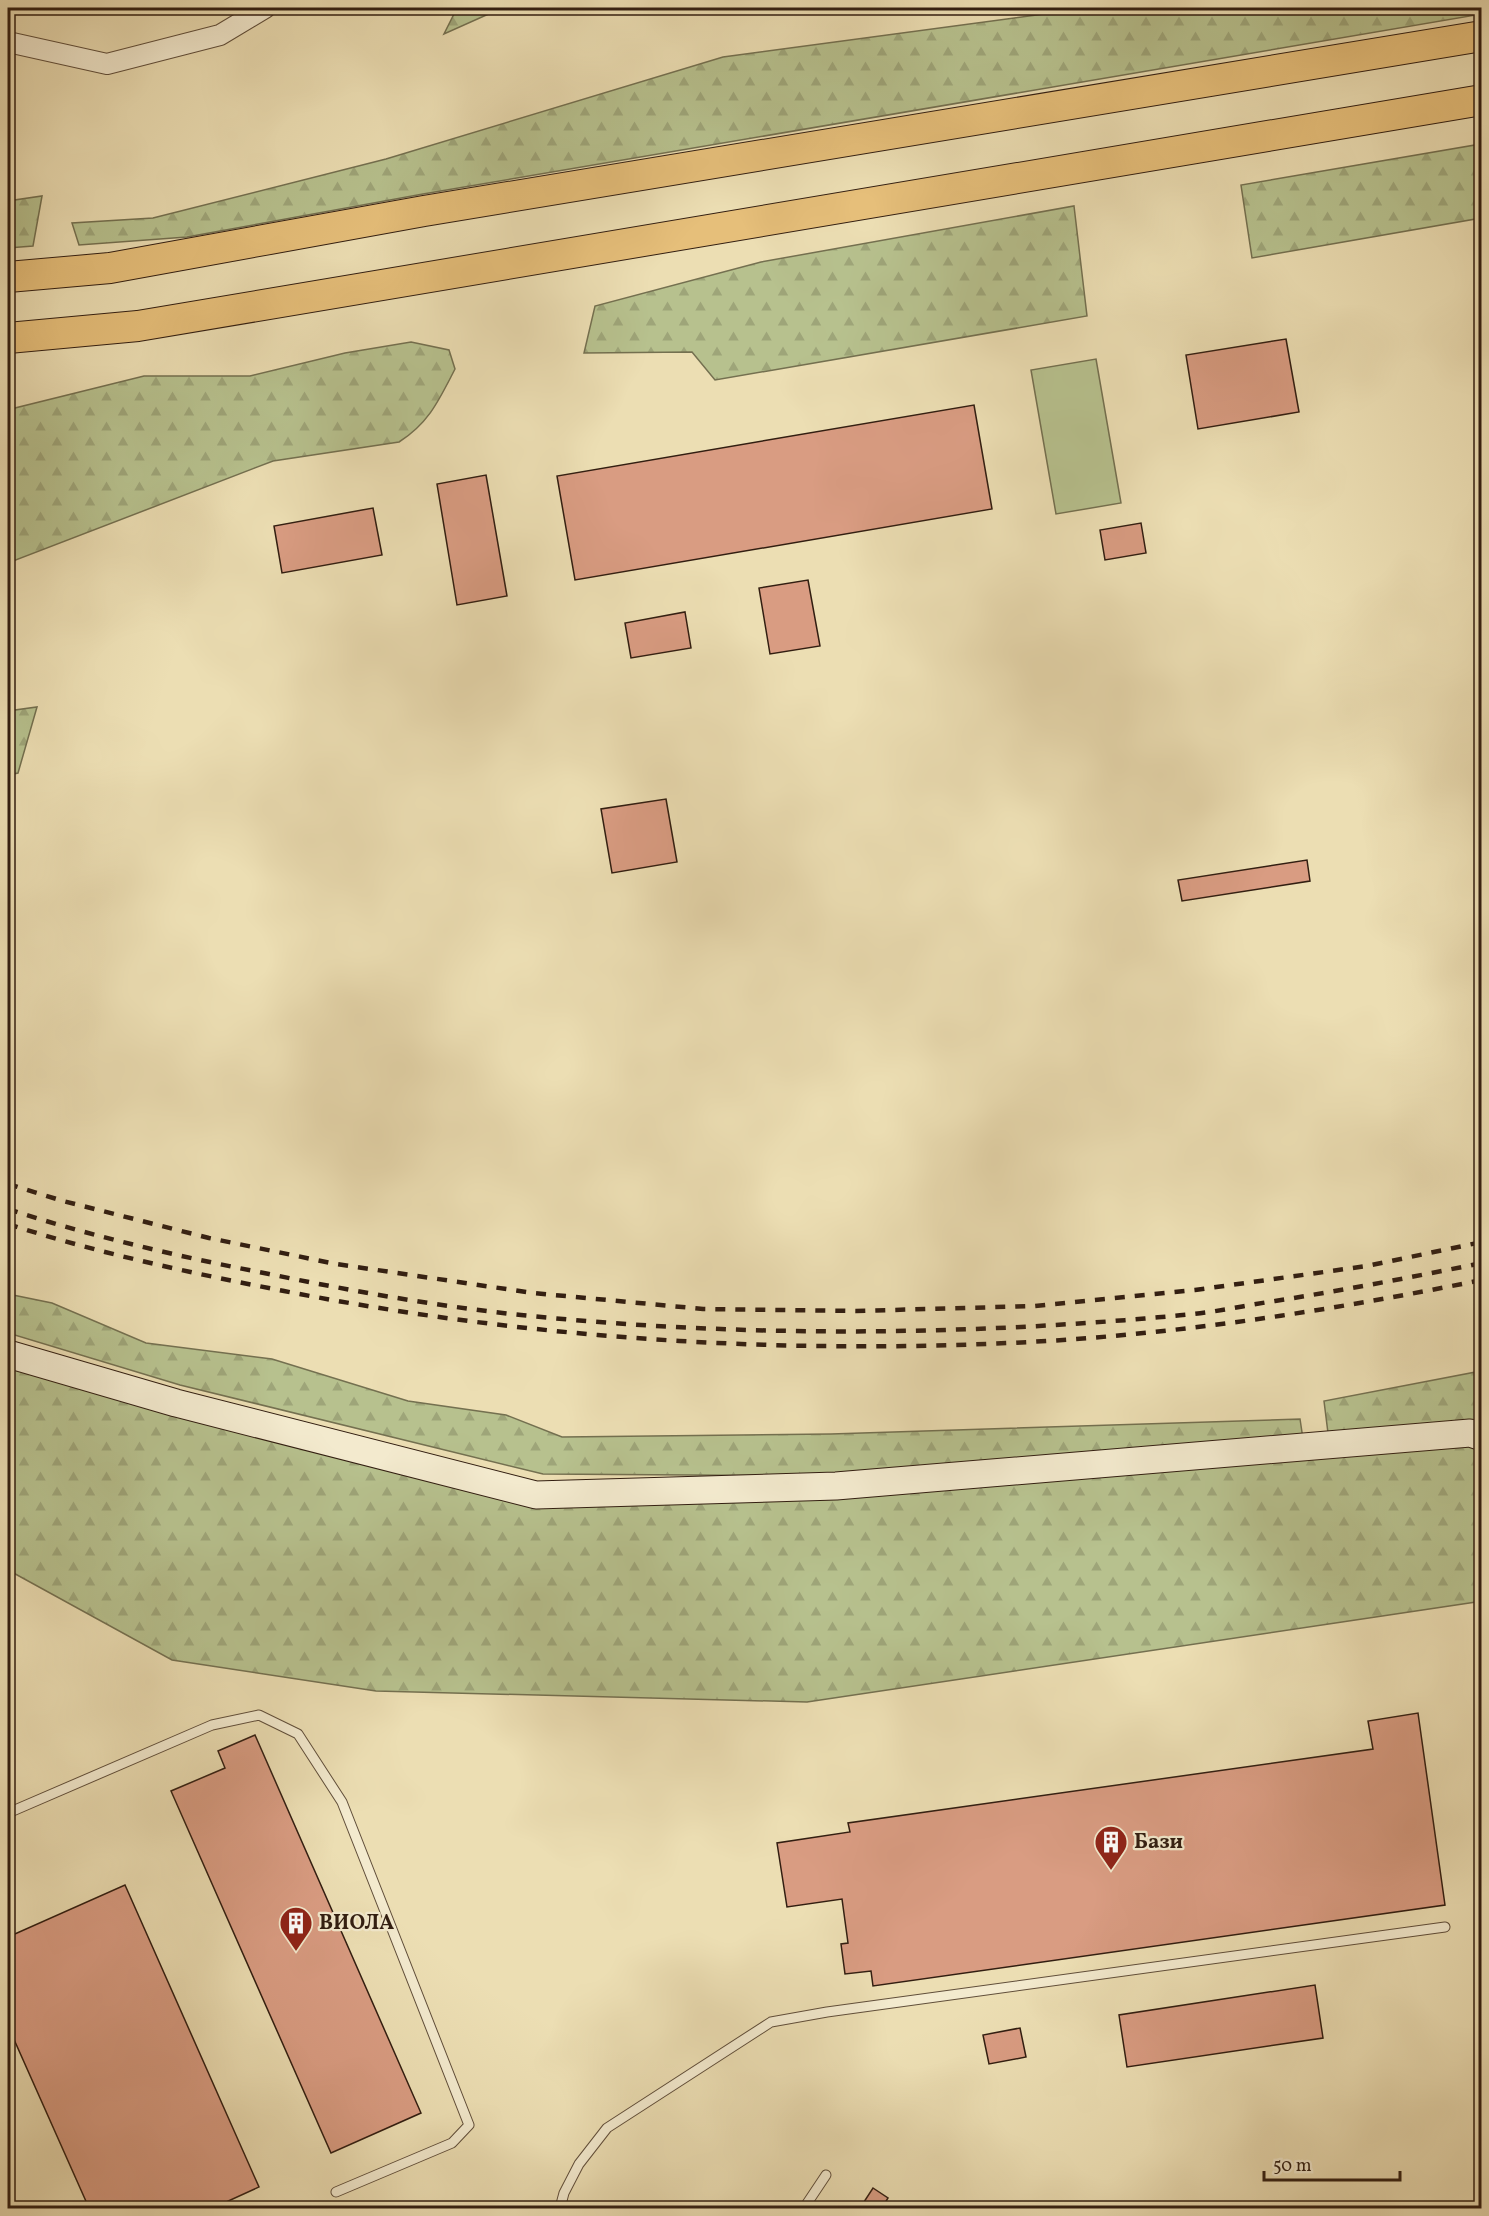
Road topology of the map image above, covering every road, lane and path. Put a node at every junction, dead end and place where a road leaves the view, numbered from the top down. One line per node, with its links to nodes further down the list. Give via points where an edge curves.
1 (265, 8): 3 (street, via 220,35 106,64)
2 (1482, 36): 5 (main road, via 435,210 110,268)
3 (8, 42)
4 (1482, 100): 6 (main road, via 138,326)
5 (8, 277)
6 (8, 338)
7 (8, 1354): 8 (street, via 176,1403 536,1495 836,1486 1470,1433)
8 (1482, 1437)
9 (8, 1813): 12 (lane, via 212,1725 259,1715 298,1734 342,1802 469,2125 452,2143)
10 (1445, 1927): 13 (lane, via 771,2022 607,2128 579,2164)
11 (825, 2175): 14 (lane)
12 (336, 2192)
13 (560, 2208)
14 (804, 2208)

